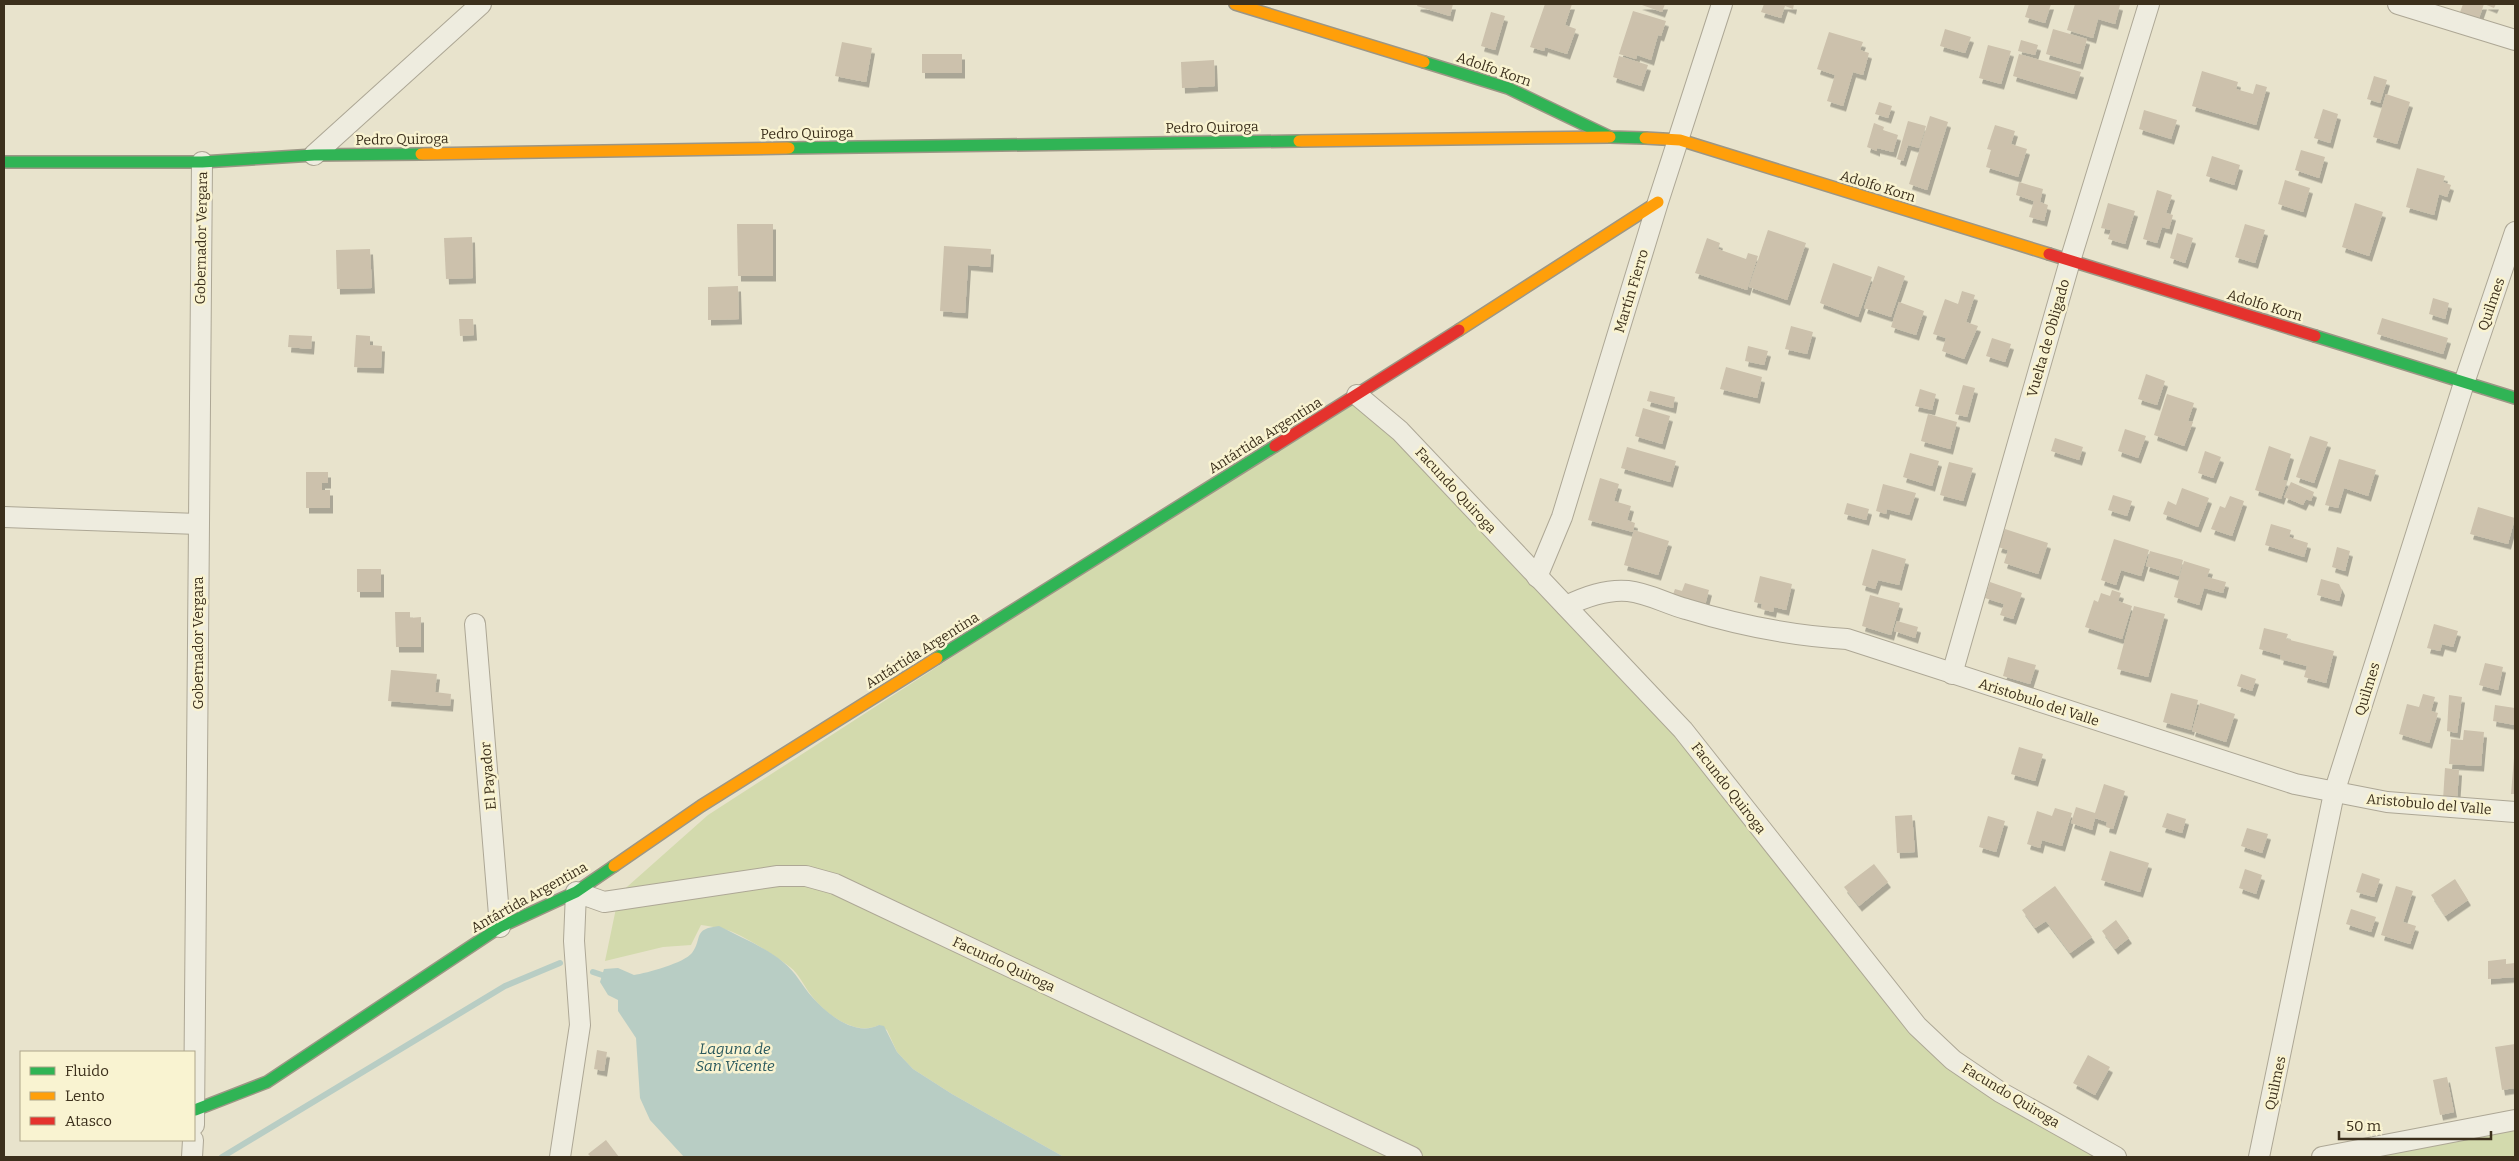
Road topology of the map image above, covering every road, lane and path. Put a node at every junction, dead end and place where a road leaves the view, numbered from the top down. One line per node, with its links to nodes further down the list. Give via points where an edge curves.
1 (481, 4): 9 (street)
2 (1235, 4): 7 (street, Adolfo Korn, via 1508,88)
3 (1722, 4): 8 (street, Martín Fierro)
4 (2148, 4): 14 (street, Vuelta de Obligado)
5 (2398, 4): 6 (street)
6 (2515, 40)
7 (1610, 137): 8 (street, Adolfo Korn); 9 (street, Pedro Quiroga)
8 (1680, 140): 12 (street, Martín Fierro); 14 (street, Adolfo Korn)
9 (314, 155): 11 (street, Pedro Quiroga)
10 (4, 162): 11 (street, Pedro Quiroga)
11 (202, 162): 19 (street, Gobernador Vergara)
12 (1658, 202): 16 (street, Antártida Argentina); 20 (street, Martín Fierro, via 1562,517)
13 (2515, 232): 15 (street, Quilmes)
14 (2070, 261): 15 (street, Adolfo Korn); 23 (street, Vuelta de Obligado)
15 (2464, 382): 17 (street, Adolfo Korn); 24 (street, Quilmes)
16 (1357, 395): 20 (street, Facundo Quiroga, via 1400,430); 26 (street, Antártida Argentina, via 701,806)
17 (2515, 398)
18 (4, 517): 19 (street)
19 (198, 524): 28 (street, Gobernador Vergara)
20 (1537, 577): 21 (street, Facundo Quiroga)
21 (1566, 606): 23 (street, Aristobulo del Valle, via 1584,597 1628,591 1685,609 1804,637 1847,639); 35 (street, Facundo Quiroga, via 1683,730 1917,1026 1953,1060 2000,1092)
22 (475, 624): 27 (street, El Payador)
23 (1952, 674): 24 (street, Aristobulo del Valle, via 2295,784)
24 (2334, 793): 25 (street, Aristobulo del Valle, via 2386,802); 36 (street, Quilmes)
25 (2515, 812)
26 (576, 892): 27 (street, Antártida Argentina); 33 (street, via 574,942 580,1026); 34 (street, Facundo Quiroga, via 604,902 778,876 806,876 835,884)
27 (500, 927): 29 (street, Antártida Argentina, via 267,1082)
28 (194, 1051)
29 (195, 1118)
30 (2515, 1120): 37 (street)
31 (193, 1141): 32 (street)
32 (192, 1157)
33 (560, 1157)
34 (1412, 1157)
35 (2116, 1157)
36 (2260, 1157)
37 (2322, 1157)

